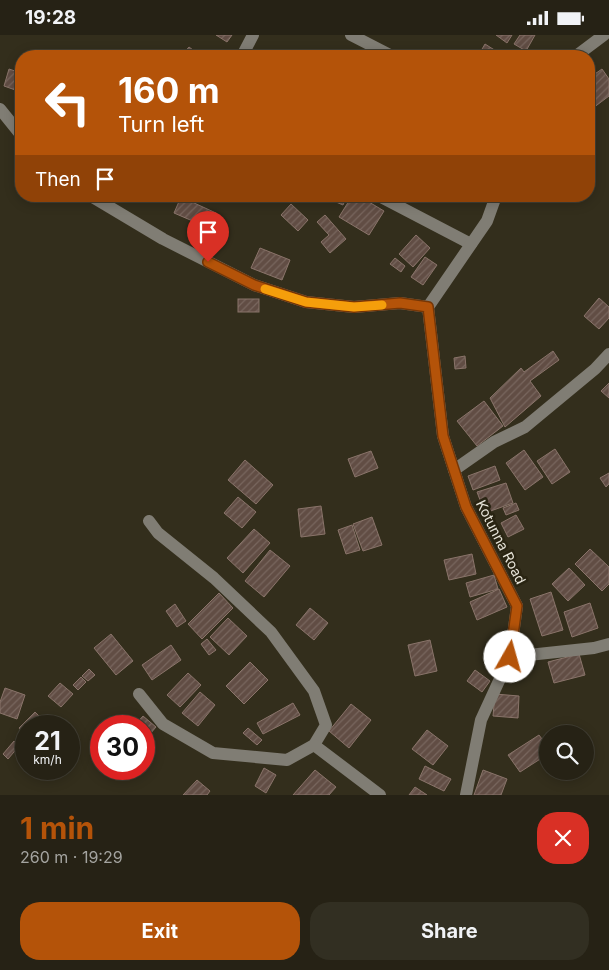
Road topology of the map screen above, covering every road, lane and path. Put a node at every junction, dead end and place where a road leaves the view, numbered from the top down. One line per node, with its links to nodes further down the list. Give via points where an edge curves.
1 (253, 35): 4 (street)
2 (351, 35): 5 (street)
3 (604, 35): 6 (street)
4 (245, 50)
5 (380, 50)
6 (584, 50)
7 (0, 109): 8 (street)
8 (15, 128)
9 (100, 202): 13 (street, via 163,239 254,285 306,302 354,307 400,303)
10 (390, 202): 12 (street)
11 (494, 202): 12 (street, via 487,221)
12 (471, 244): 13 (street)
13 (428, 307): 15 (street, Kotunna Road, via 443,436)
14 (609, 354): 15 (street, via 525,427 494,442)
15 (454, 470): 18 (street, Kotunna Road, via 466,507 517,606)
16 (149, 521): 20 (street, via 158,533 214,578 271,632 314,691 326,725)
17 (609, 644): 18 (street)
18 (510, 657): 22 (street, Kotunna Road, via 482,720)
19 (139, 694): 20 (street, via 163,724 213,753 286,760)
20 (314, 745): 21 (street)
21 (380, 795)
22 (466, 795)

